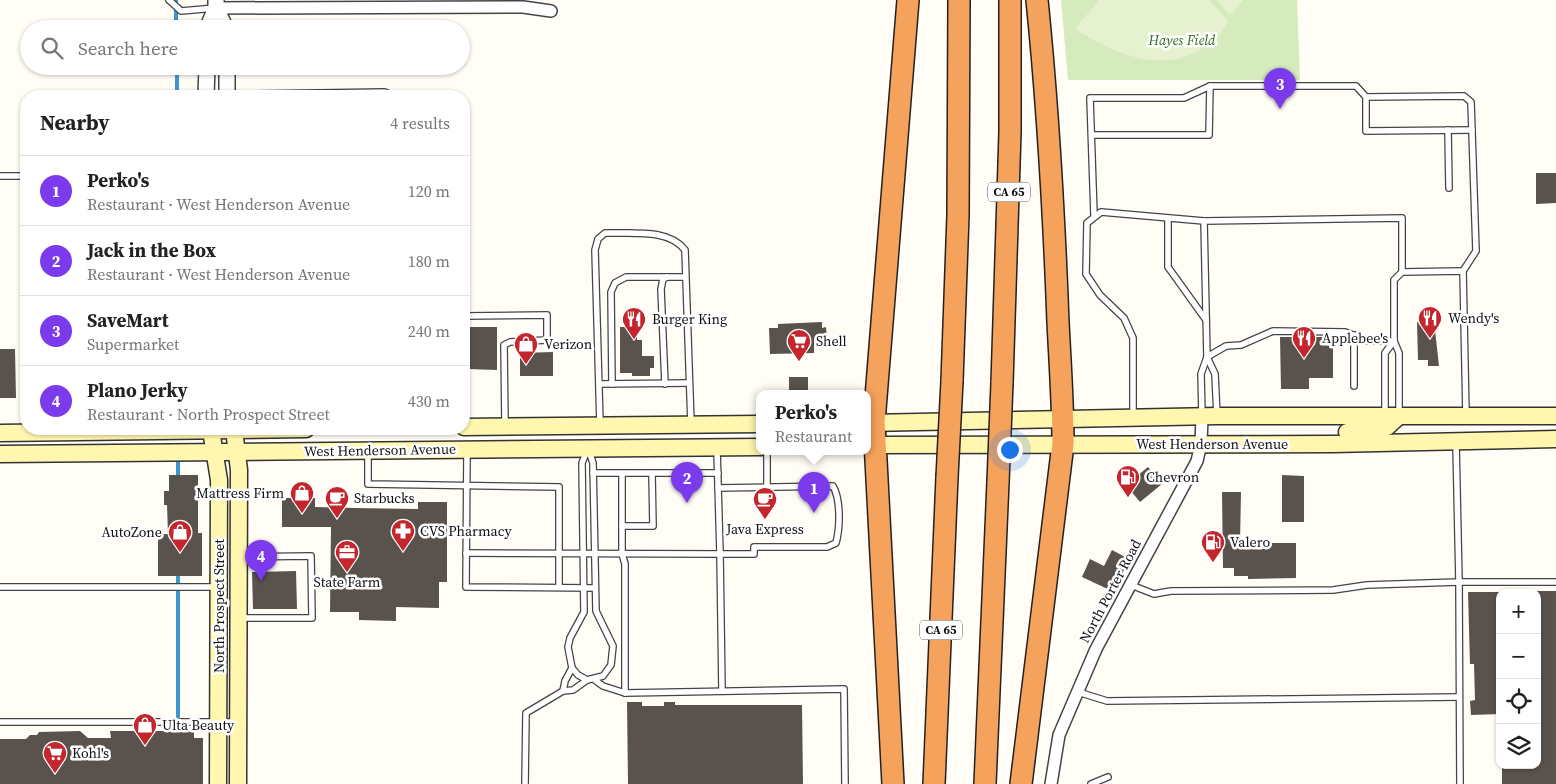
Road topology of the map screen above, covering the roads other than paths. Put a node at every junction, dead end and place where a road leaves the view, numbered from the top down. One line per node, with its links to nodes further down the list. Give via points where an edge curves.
1 (169, 0): 6 (lane, via 181,11)
2 (908, 0): 45 (highway)
3 (959, 0): 113 (highway, CA 65, bridge, via 958,214)
4 (1010, 0): 114 (highway, CA 65, bridge, via 1010,132 1002,383)
5 (1037, 0): 44 (highway, via 1053,184)
6 (216, 4): 7 (street, via 523,7); 8 (street); 9 (street)
7 (551, 11)
8 (210, 20)
9 (222, 20)
10 (207, 75): 13 (street)
11 (227, 75): 14 (street)
12 (1210, 86): 15 (lane, via 1356,86); 18 (lane, via 1184,98 1090,98); 18 (lane, via 1209,135)
13 (206, 90)
14 (227, 90)
15 (1366, 97): 16 (lane, via 1366,132); 17 (lane, via 1464,96 1471,102)
16 (1448, 130): 17 (lane); 21 (lane)
17 (1472, 130): 25 (lane, via 1476,251)
18 (1092, 135): 22 (lane)
19 (0, 176): 20 (lane)
20 (20, 176)
21 (1449, 188)
22 (1094, 215): 23 (lane, via 1101,212); 43 (lane, via 1087,223 1086,274 1100,295 1124,318 1133,338)
23 (1168, 219): 24 (lane); 30 (lane, via 1168,267)
24 (1204, 221): 26 (lane, via 1402,218); 30 (lane)
25 (1463, 271): 26 (lane); 39 (lane)
26 (1402, 272): 32 (lane, via 1394,280)
27 (667, 277): 28 (lane); 36 (lane, via 626,277 615,283 611,292); 37 (lane, via 663,279 661,289)
28 (685, 277): 34 (lane); 35 (lane, via 685,250 679,242 667,236 605,233 598,239 595,250)
29 (470, 316): 51 (lane, via 546,315 546,340 504,345)
30 (1206, 320): 33 (lane)
31 (1354, 335): 32 (lane, via 1368,341); 33 (lane, via 1344,332 1273,331 1241,345 1226,346); 38 (lane)
32 (1394, 341): 41 (lane, via 1399,353); 41 (lane, via 1385,353)
33 (1207, 357): 40 (lane, via 1201,374); 40 (lane, via 1216,374)
34 (689, 383): 37 (lane); 47 (lane)
35 (599, 384): 36 (lane); 49 (lane)
36 (612, 384): 37 (lane)
37 (665, 384)
38 (1354, 386)
39 (1466, 415): 41 (main road, West Henderson Avenue); 42 (main road, West Henderson Avenue)
40 (1210, 416): 41 (main road, West Henderson Avenue); 43 (main road, West Henderson Avenue); 59 (street, North Porter Road)
41 (1392, 416): 60 (main road, via 1387,427 1371,431 1271,435)
42 (1550, 416): 56 (main road, via 1523,423 1472,425 1456,432)
43 (1133, 418): 44 (main road, West Henderson Avenue)
44 (1064, 420): 45 (main road, West Henderson Avenue); 58 (highway)
45 (871, 423): 61 (highway)
46 (756, 424): 47 (main road, West Henderson Avenue)
47 (691, 425): 49 (main road, West Henderson Avenue); 64 (main road, via 680,434 601,436 591,441)
48 (542, 426): 49 (main road, West Henderson Avenue); 51 (main road, West Henderson Avenue); 67 (main road, via 534,436 455,440)
49 (600, 426)
50 (470, 427): 51 (main road, West Henderson Avenue)
51 (505, 427)
52 (20, 432): 53 (main road, West Henderson Avenue)
53 (0, 433)
54 (212, 435): 68 (main road, North Prospect Street)
55 (235, 435): 69 (main road, North Prospect Street)
56 (1456, 439): 57 (main road, West Henderson Avenue); 60 (main road, West Henderson Avenue); 87 (lane)
57 (1556, 439)
58 (1064, 444): 59 (main road, West Henderson Avenue); 61 (main road, West Henderson Avenue); 115 (highway)
59 (1201, 444): 60 (main road, West Henderson Avenue); 89 (street, North Porter Road, via 1197,461)
60 (1252, 444)
61 (871, 445): 112 (highway)
62 (717, 447): 63 (main road, West Henderson Avenue); 64 (main road, West Henderson Avenue); 72 (lane)
63 (756, 447)
64 (588, 448): 65 (main road, West Henderson Avenue); 73 (lane); 84 (lane, via 582,463)
65 (467, 449): 67 (main road, West Henderson Avenue); 76 (lane)
66 (368, 450): 67 (main road, West Henderson Avenue); 69 (main road, West Henderson Avenue); 76 (lane, via 368,484)
67 (430, 450)
68 (216, 452): 69 (main road, West Henderson Avenue); 70 (main road, West Henderson Avenue); 91 (main road, North Prospect Street)
69 (238, 452): 86 (main road, North Prospect Street)
70 (0, 454)
71 (767, 455): 77 (lane)
72 (718, 472): 75 (lane); 78 (lane)
73 (593, 473): 74 (lane); 85 (lane)
74 (622, 474): 75 (lane); 79 (lane)
75 (652, 474): 79 (lane, via 653,526)
76 (466, 486): 80 (lane); 83 (lane, via 559,487)
77 (767, 486): 78 (lane); 82 (lane, via 833,486 837,493 836,543 827,547 754,547 754,554)
78 (718, 488): 82 (lane)
79 (622, 526): 81 (lane)
80 (466, 554): 83 (lane); 92 (lane, via 466,587)
81 (622, 554): 82 (lane); 85 (lane); 102 (lane, via 626,564)
82 (720, 554): 100 (lane)
83 (559, 555): 84 (lane); 92 (lane)
84 (584, 555): 85 (lane); 93 (lane)
85 (595, 555): 94 (lane)
86 (239, 557): 95 (main road, North Prospect Street); 95 (lane, via 311,556 312,618)
87 (1459, 582): 88 (lane); 89 (lane, via 1333,590 1171,591 1154,594); 103 (lane)
88 (1556, 582)
89 (1131, 585): 101 (street, North Porter Road, via 1096,648)
90 (0, 587): 91 (lane)
91 (219, 587): 105 (main road, North Prospect Street)
92 (559, 587): 93 (lane)
93 (584, 588): 94 (lane); 96 (lane, via 584,612 568,647)
94 (595, 588): 98 (lane, via 596,611 610,638 614,655 608,671)
95 (239, 618): 106 (main road, North Prospect Street)
96 (572, 668): 97 (lane); 99 (lane)
97 (587, 680): 98 (lane); 99 (lane, via 573,690)
98 (595, 680): 102 (lane)
99 (563, 690): 110 (lane, via 526,713)
100 (722, 691): 102 (lane); 111 (lane, via 844,689)
101 (1078, 692): 103 (lane, via 1107,701); 116 (street, North Porter Road, via 1059,735)
102 (626, 693)
103 (1459, 697): 118 (lane)
104 (0, 722): 105 (lane)
105 (219, 722): 106 (lane); 108 (main road, North Prospect Street)
106 (239, 722): 109 (main road, North Prospect Street)
107 (1108, 776): 117 (lane)
108 (218, 784)
109 (238, 784)
110 (525, 784)
111 (846, 784)
112 (893, 784)
113 (934, 784)
114 (985, 784)
115 (1020, 784)
116 (1051, 784)
117 (1091, 784)
118 (1460, 784)

